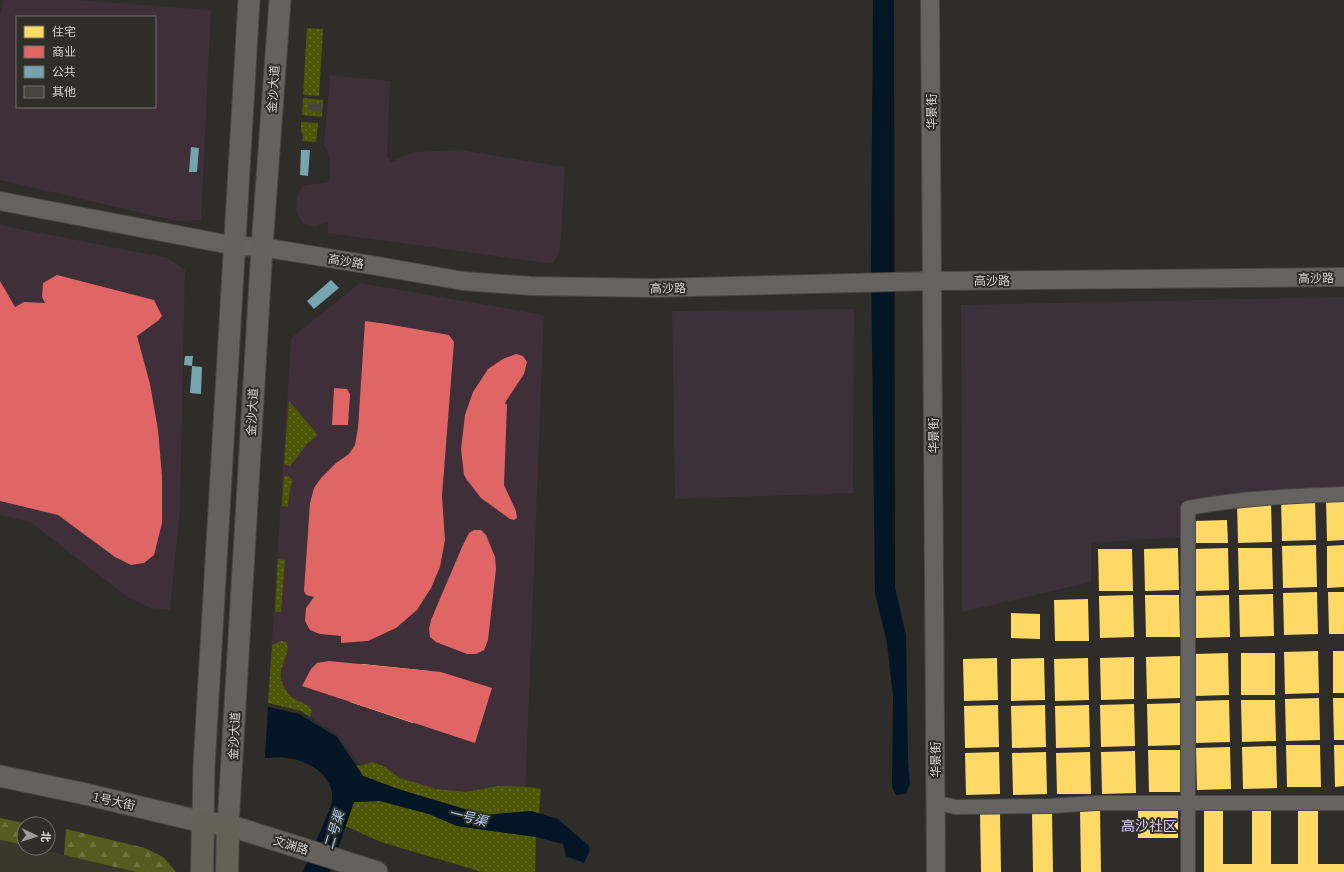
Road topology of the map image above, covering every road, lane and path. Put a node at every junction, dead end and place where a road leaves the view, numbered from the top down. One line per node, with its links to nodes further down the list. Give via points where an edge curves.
1 (249, 0): 5 (main road)
2 (280, 0): 6 (main road, 金沙大道)
3 (930, 0): 8 (street, 华景街)
4 (0, 201): 5 (street, 高沙路)
5 (236, 246): 6 (street, 高沙路); 14 (main road, via 205,750)
6 (262, 247): 8 (street, 高沙路, via 463,281 531,286 654,288); 15 (main road, 金沙大道)
7 (1344, 277): 8 (street, 高沙路)
8 (932, 281): 11 (street, 华景街)
9 (1344, 494): 13 (street, via 1266,497 1222,501 1188,508)
10 (0, 776): 14 (main road, 1号大街)
11 (935, 802): 13 (street, via 955,807 1096,803); 19 (street, 华景街)
12 (1344, 803): 13 (street)
13 (1188, 804): 20 (street)
14 (203, 822): 15 (main road, 1号大街); 16 (main road)
15 (228, 825): 17 (main road); 18 (main road, 文渊路)
16 (202, 872)
17 (227, 872)
18 (377, 872)
19 (936, 872)
20 (1188, 872)

